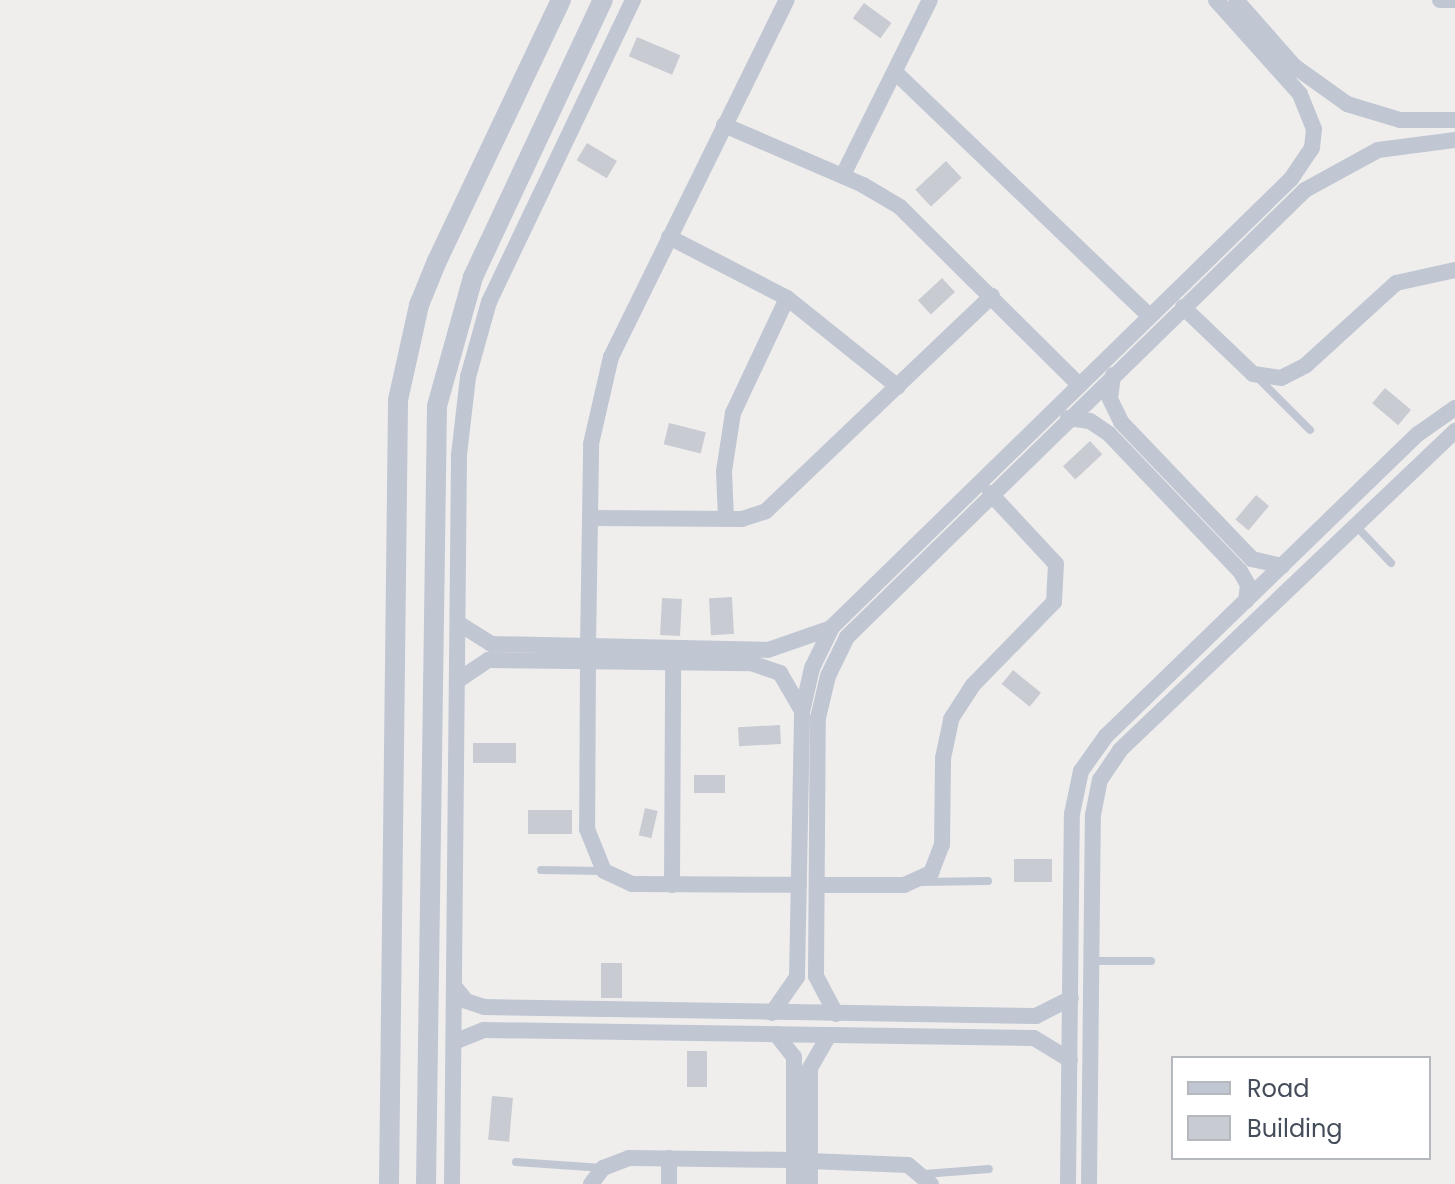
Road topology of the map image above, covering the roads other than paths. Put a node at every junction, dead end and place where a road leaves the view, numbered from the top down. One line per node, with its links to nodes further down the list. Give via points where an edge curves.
1 (561, 0): 65 (street, via 437,261 416,317 398,400)
2 (603, 0): 66 (street, via 473,277 437,406)
3 (633, 0): 36 (street, via 477,339 460,442)
4 (787, 0): 12 (street)
5 (930, 0): 10 (street)
6 (1216, 0): 20 (street, via 1300,94 1314,129 1312,148 1291,179)
7 (1236, 0): 11 (street, via 1294,66 1347,104 1400,120)
8 (1440, 0): 9 (street)
9 (1455, 0)
10 (895, 72): 14 (street); 20 (street)
11 (1455, 120)
12 (724, 125): 14 (street); 15 (street)
13 (1455, 140): 19 (street, via 1378,150 1328,174)
14 (843, 175): 17 (street, via 917,221)
15 (669, 237): 18 (street); 30 (street, via 629,317 599,400)
16 (1455, 270): 21 (street, via 1416,275 1377,295 1295,373)
17 (992, 296): 23 (street); 24 (street)
18 (787, 298): 24 (street); 31 (street, via 733,413 724,471)
19 (1183, 307): 21 (street); 22 (street)
20 (1149, 316): 23 (street)
21 (1253, 374): 27 (lane)
22 (1113, 375): 26 (street); 34 (street, via 1110,399 1121,422 1252,559)
23 (1078, 384): 37 (street)
24 (898, 387): 31 (street, via 776,504 755,516)
25 (1455, 408): 34 (street, via 1418,434)
26 (1068, 418): 29 (street); 35 (street, via 1090,421 1109,434 1240,571 1248,585)
27 (1310, 430)
28 (1455, 431): 32 (street)
29 (990, 493): 45 (street, via 1048,553 1059,590 1045,613 973,685 951,719 943,758 942,845 939,860); 48 (street, via 860,620 828,676 818,718)
30 (590, 518): 31 (street); 38 (street)
31 (726, 519)
32 (1354, 524): 33 (lane); 49 (street, via 1109,763 1094,797)
33 (1391, 563)
34 (1282, 566): 35 (street)
35 (1246, 601): 52 (street, via 1106,736 1081,771 1072,814)
36 (458, 623): 38 (street, via 483,643); 40 (street)
37 (832, 627): 38 (street, via 768,650); 41 (street, via 812,668)
38 (588, 653): 39 (street); 40 (street, via 488,660); 43 (street, via 587,829)
39 (673, 662): 41 (street, via 766,666 791,684); 46 (street)
40 (457, 681): 51 (street)
41 (802, 712): 47 (street)
42 (541, 870): 43 (lane)
43 (604, 871): 46 (street, via 632,884)
44 (988, 881): 45 (lane)
45 (919, 882): 48 (street)
46 (672, 885): 47 (street)
47 (799, 885): 53 (street, via 797,977)
48 (818, 885): 54 (street, via 816,976)
49 (1091, 961): 50 (lane); 73 (street)
50 (1151, 961)
51 (454, 986): 53 (street, via 466,1001 484,1007); 57 (street)
52 (1071, 998): 54 (street, via 1036,1016); 58 (street)
53 (772, 1013): 54 (street)
54 (836, 1014)
55 (776, 1034): 56 (street); 57 (street, via 484,1030); 60 (street, via 794,1057)
56 (829, 1035): 58 (street, via 1034,1038); 60 (street, via 810,1068)
57 (454, 1042): 67 (street)
58 (1070, 1060): 72 (street)
59 (669, 1158): 60 (street); 62 (street, via 629,1158); 69 (street)
60 (802, 1160): 64 (street, via 890,1162); 70 (street); 71 (street)
61 (516, 1162): 62 (lane)
62 (603, 1168): 68 (street)
63 (989, 1169): 64 (lane)
64 (928, 1179)
65 (389, 1184)
66 (426, 1184)
67 (452, 1184)
68 (591, 1184)
69 (669, 1184)
70 (794, 1184)
71 (810, 1184)
72 (1068, 1184)
73 (1089, 1184)

